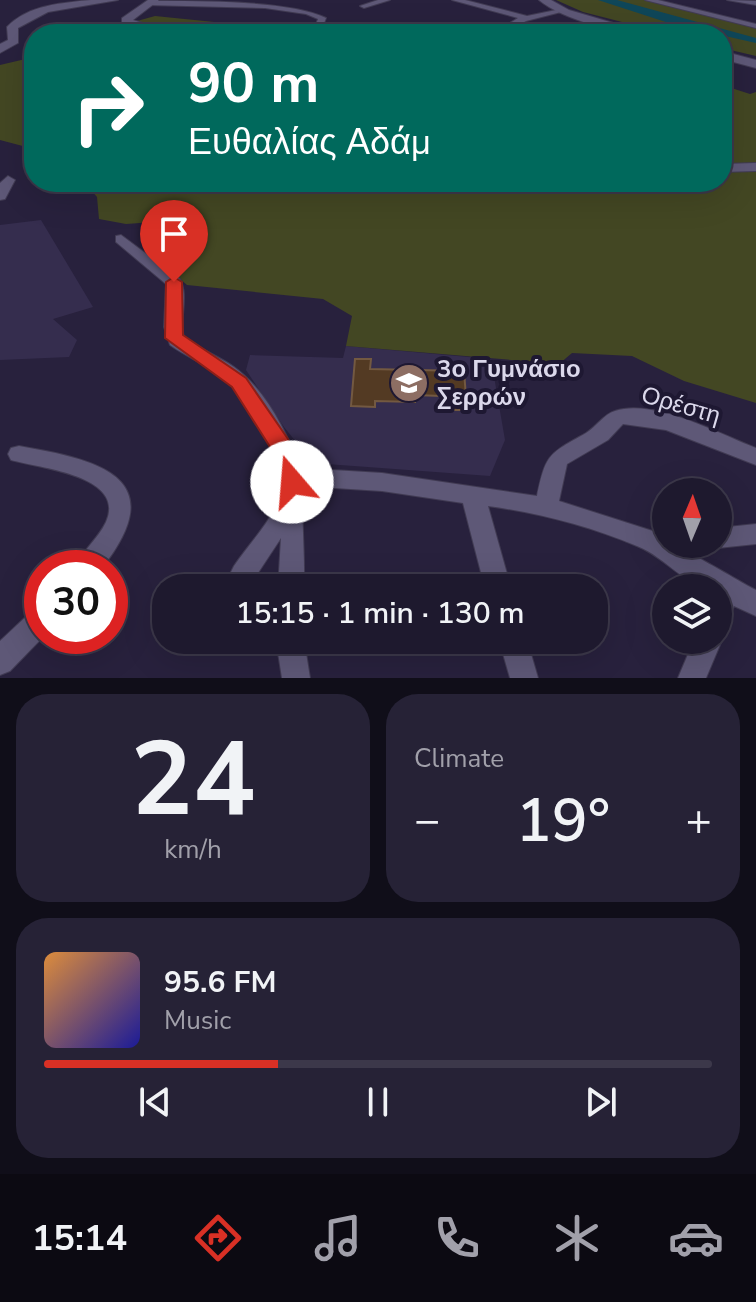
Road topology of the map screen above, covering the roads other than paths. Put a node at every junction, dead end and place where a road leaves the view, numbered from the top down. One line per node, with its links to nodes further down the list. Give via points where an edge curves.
1 (113, 0): 19 (main road, via 55,8 23,20 12,26 13,43)
2 (386, 0): 10 (street)
3 (456, 0): 13 (street)
4 (544, 0): 12 (main road)
5 (649, 0): 11 (street)
6 (696, 0): 11 (street)
7 (731, 0): 9 (street)
8 (152, 2): 14 (main road, via 129,16); 15 (street, via 304,11 322,18)
9 (756, 3)
10 (364, 6)
11 (669, 6): 18 (street)
12 (561, 11): 13 (street); 17 (main road)
13 (526, 18): 16 (street)
14 (129, 24)
15 (320, 24)
16 (515, 24)
17 (608, 24)
18 (756, 26)
19 (0, 49)
20 (732, 58): 21 (main road)
21 (756, 64)
22 (756, 167): 23 (street)
23 (732, 168)
24 (8, 180): 25 (street)
25 (0, 196)
26 (121, 239): 29 (street, via 174,282 174,338 239,382 274,433)
27 (19, 454): 36 (street, via 85,470 116,495 120,517)
28 (756, 457): 32 (street, Ορέστη, via 663,422 618,417 596,438 558,459)
29 (292, 476): 30 (street); 31 (street)
30 (473, 495): 32 (street); 40 (street)
31 (289, 503): 38 (street); 39 (street)
32 (546, 508): 35 (street)
33 (756, 534): 34 (street)
34 (732, 537)
35 (652, 540)
36 (99, 550)
37 (680, 558): 41 (street)
38 (243, 574)
39 (292, 574)
40 (494, 574)
41 (695, 574)
42 (732, 603): 43 (street)
43 (756, 604)
44 (24, 637): 48 (street)
45 (292, 654): 49 (street)
46 (517, 654): 50 (street)
47 (702, 654): 51 (street)
48 (0, 661)
49 (296, 678)
50 (524, 678)
51 (692, 678)

